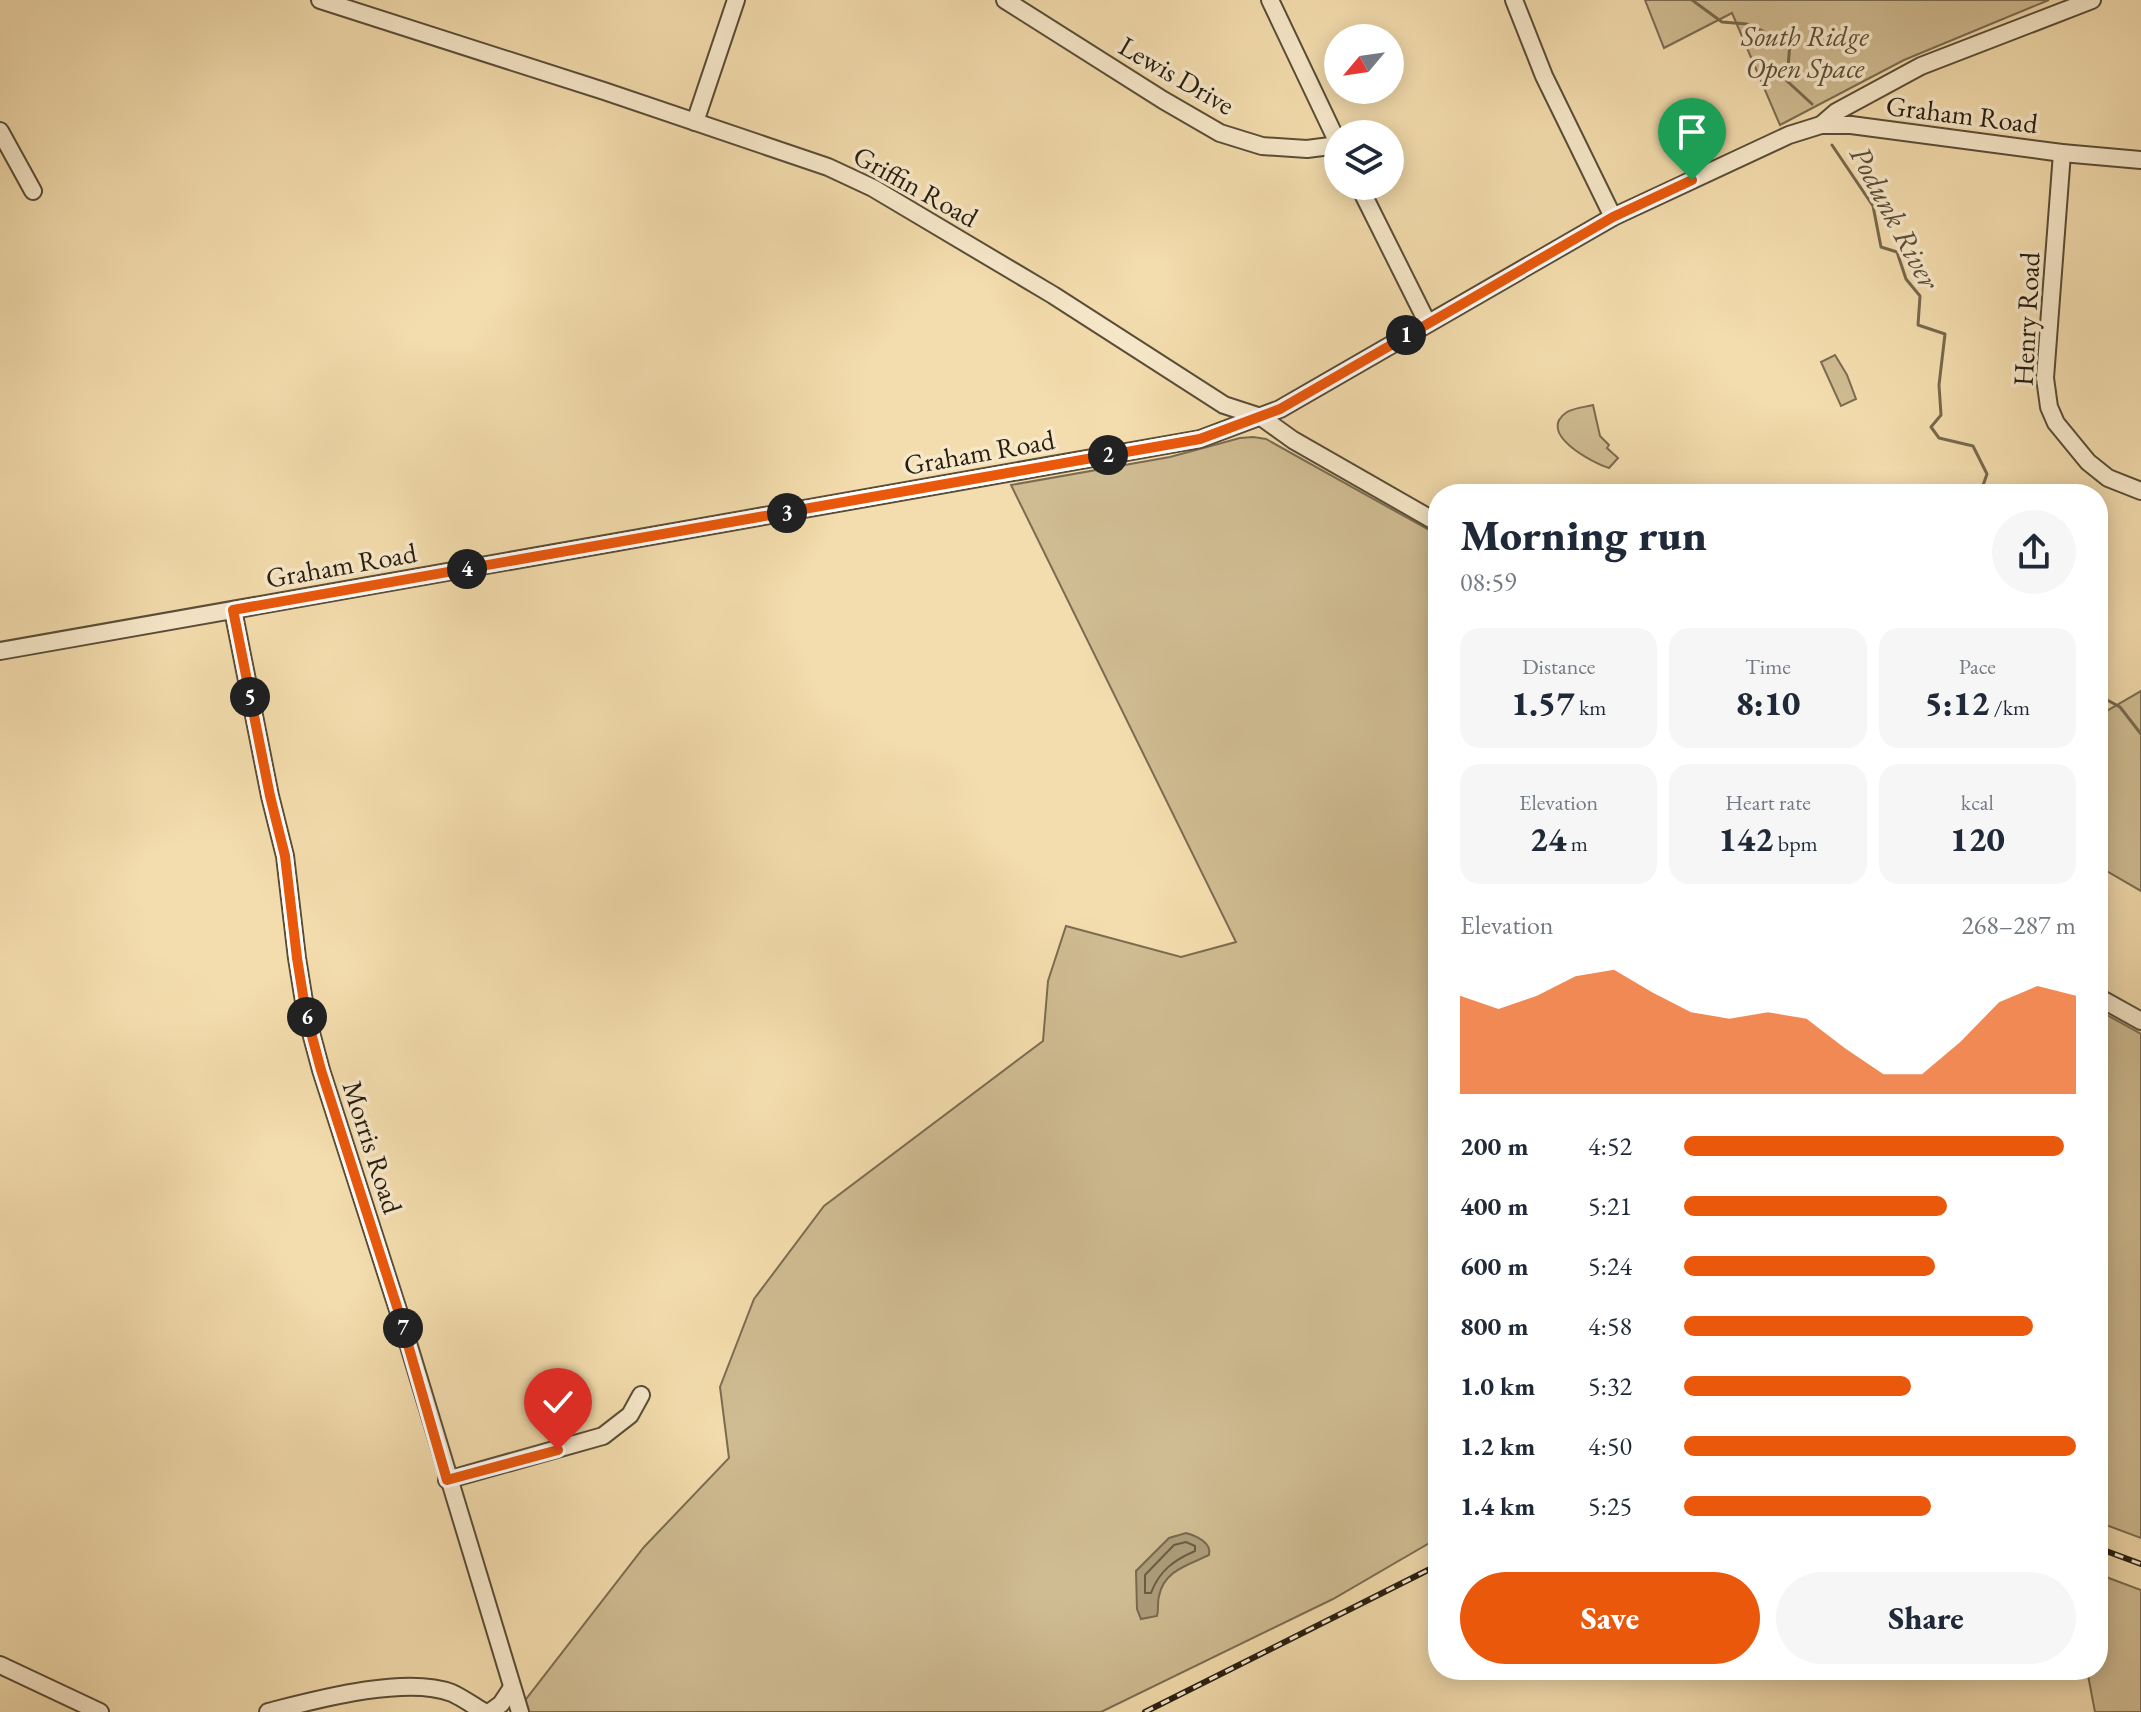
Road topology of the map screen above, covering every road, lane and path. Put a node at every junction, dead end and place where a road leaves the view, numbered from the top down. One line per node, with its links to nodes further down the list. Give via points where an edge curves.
1 (320, 0): 8 (street, Griffin Road)
2 (736, 0): 8 (street)
3 (1005, 0): 11 (street, Lewis Drive, via 1220,133 1262,146)
4 (1270, 0): 7 (street)
5 (1514, 0): 16 (street, via 1544,76)
6 (2092, 0): 9 (street, via 1921,66)
7 (1327, 120)
8 (695, 122): 18 (street, Griffin Road, via 828,167 873,188 1224,405)
9 (1821, 125): 12 (street, Graham Road); 16 (street, Graham Road)
10 (0, 131): 14 (street)
11 (1324, 146)
12 (2062, 153): 13 (street, Graham Road); 19 (street, Henry Road, via 2045,378 2049,407 2088,462 2108,478)
13 (2141, 160)
14 (33, 191)
15 (1366, 200): 17 (street)
16 (1613, 217): 17 (street, Graham Road)
17 (1427, 322): 18 (street, Graham Road)
18 (1261, 417): 20 (street, Griffin Road); 21 (street, Graham Road, via 1200,439)
19 (2141, 491)
20 (1428, 517)
21 (233, 610): 22 (street, Graham Road); 26 (street, Morris Road, via 285,856 306,1014)
22 (0, 651)
23 (2108, 1003): 24 (street)
24 (2141, 1021)
25 (641, 1395): 26 (street, via 630,1415 603,1436)
26 (447, 1480): 28 (street, Morris Road)
27 (0, 1665): 29 (street)
28 (511, 1689): 31 (street); 32 (street, Morris Road)
29 (100, 1712)
30 (268, 1712): 31 (street, via 327,1697 409,1687 451,1693)
31 (487, 1712)
32 (520, 1712)

